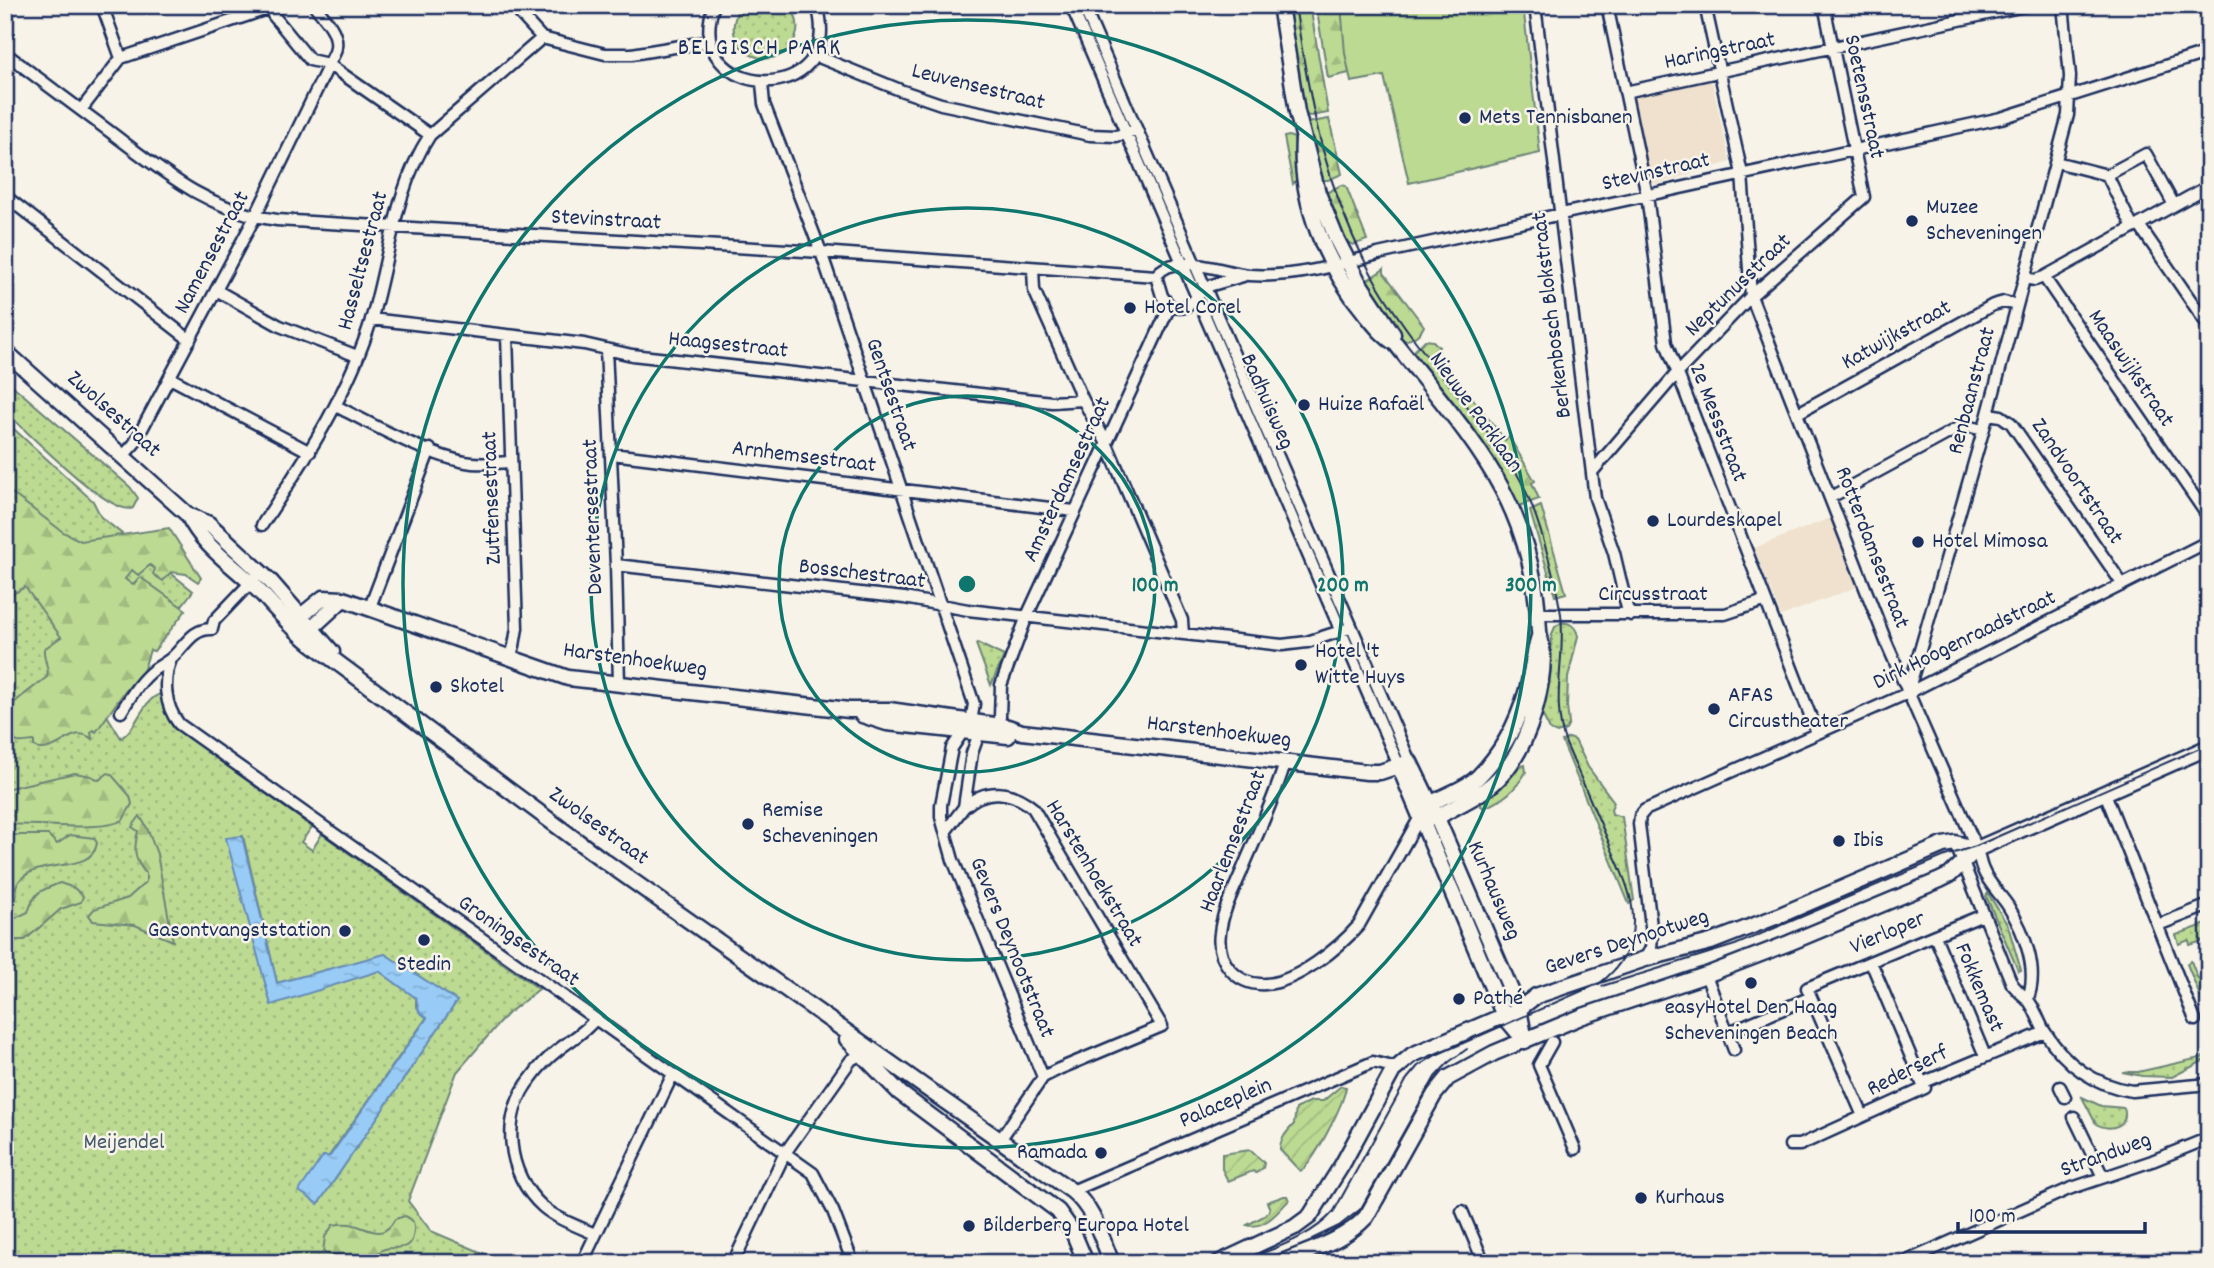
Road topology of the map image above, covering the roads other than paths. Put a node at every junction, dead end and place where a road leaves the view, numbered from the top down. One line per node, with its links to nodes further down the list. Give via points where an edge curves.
1 (102, 5): 22 (street)
2 (314, 5): 23 (street, Namensestraat, via 338,42)
3 (512, 5): 16 (street)
4 (714, 5): 17 (street, via 709,22)
5 (817, 5): 21 (street, via 821,37)
6 (1071, 5): 29 (street, Badhuisweg)
7 (1083, 5): 29 (street, Badhuisweg)
8 (1280, 5): 31 (main road, Nieuwe Parklaan)
9 (1535, 5): 41 (street, Berkenbosch Blokstraat)
10 (1607, 5): 26 (street, 2e Messstraat)
11 (1705, 5): 24 (street, Rotterdamsestraat)
12 (1824, 5): 18 (street, Soetensstraat)
13 (2029, 5): 18 (street, Haringstraat)
14 (2063, 5): 27 (street, Renbaanstraat)
15 (270, 6): 22 (street); 23 (street, via 310,60)
16 (542, 38): 17 (street, via 605,54); 30 (street, Hasseltsestraat)
17 (711, 41): 25 (street, via 729,69)
18 (1833, 47): 24 (street, Haringstraat); 32 (street, Soetensstraat)
19 (2209, 52): 27 (street)
20 (5, 53): 28 (street, Stevinstraat)
21 (814, 55): 25 (street, via 803,69 782,81); 29 (street, Leuvensestraat, via 941,104 1090,135)
22 (121, 58): 28 (street)
23 (328, 64): 30 (street); 42 (street, Namensestraat)
24 (1719, 71): 26 (street, Haringstraat); 34 (street, Rotterdamsestraat)
25 (762, 83): 45 (street, Gentsestraat, via 764,104)
26 (1625, 92): 38 (street, 2e Messstraat)
27 (2069, 97): 32 (street, Stevinstraat, via 2001,118); 33 (street, Renbaanstraat)
28 (81, 110): 42 (street, Stevinstraat, via 200,196)
29 (1132, 131): 47 (street, Badhuisweg); 48 (street, Badhuisweg)
30 (430, 135): 43 (street, Hasseltsestraat, via 406,179)
31 (1303, 139): 46 (main road, Nieuwe Parklaan, via 1318,193); 49 (main road, Nieuwe Parklaan, via 1301,163 1313,218)
32 (1855, 149): 34 (street, Stevinstraat); 39 (street, Soetensstraat)
33 (2056, 162): 35 (street); 54 (street, Renbaanstraat)
34 (1742, 174): 38 (street, Stevinstraat); 57 (street, Rotterdamsestraat)
35 (2107, 175): 40 (street, via 2146,154); 44 (street)
36 (2209, 186): 40 (street)
37 (5, 195): 64 (street)
38 (1647, 195): 41 (street, Stevinstraat); 69 (street, 2e Messstraat, via 1666,343)
39 (1864, 197): 57 (street, Neptunusstraat)
40 (2174, 205): 44 (street)
41 (1561, 214): 46 (street, Stevinstraat); 83 (street, Berkenbosch Blokstraat)
42 (255, 217): 43 (street, Stevinstraat); 56 (street, Namensestraat)
43 (393, 227): 45 (street, Stevinstraat); 61 (street, Hasseltsestraat)
44 (2136, 227): 53 (street); 62 (street)
45 (821, 252): 50 (street, Stevinstraat); 71 (street, Gentsestraat)
46 (1349, 262): 49 (street, Stevinstraat); 65 (main road, Nieuwe Parklaan)
47 (1184, 264): 48 (street, Stevinstraat); 52 (street, Stevinstraat, via 1168,266); 58 (street, Badhuisweg)
48 (1195, 264): 51 (street, Stevinstraat); 55 (street, Badhuisweg)
49 (1334, 266): 51 (street, Stevinstraat); 65 (main road, Nieuwe Parklaan, via 1352,297)
50 (1033, 268): 52 (street, Stevinstraat); 72 (street, via 1034,290)
51 (1250, 275): 55 (street, Stevinstraat)
52 (1156, 276): 60 (street)
53 (2044, 277): 54 (street); 87 (street, Maaswijkstraat)
54 (2024, 278): 59 (street, Renbaanstraat)
55 (1205, 287): 58 (street); 101 (street, Badhuisweg)
56 (216, 290): 64 (street, Namensestraat); 68 (street, via 280,326)
57 (1751, 296): 69 (street, Neptunusstraat); 74 (street, Rotterdamsestraat)
58 (1196, 298): 60 (street, via 1179,309); 101 (street, Badhuisweg)
59 (2016, 305): 74 (street, Katwijkstraat, via 1993,305); 75 (street, Renbaanstraat)
60 (1170, 306): 77 (street, Amsterdamsestraat)
61 (371, 318): 63 (street, Haagsestraat); 68 (street, Hasseltsestraat)
62 (2209, 327)
63 (507, 336): 66 (street, Haagsestraat); 82 (street, Zutfensestraat)
64 (190, 340): 70 (street, Namensestraat)
65 (1396, 344): 97 (main road, Nieuwe Parklaan, via 1498,479 1531,562)
66 (606, 349): 71 (street, Haagsestraat); 80 (street, Deventersestraat)
67 (5, 351): 81 (main road, Zwolsestraat)
68 (357, 356): 73 (street, Hasseltsestraat)
69 (1677, 373): 83 (street, Neptunusstraat); 94 (street, 2e Messstraat)
70 (170, 377): 79 (street); 81 (street, Namensestraat)
71 (864, 379): 72 (street, Haagsestraat, via 1052,402); 84 (street, Gentsestraat)
72 (1083, 400): 77 (street)
73 (336, 407): 78 (street); 79 (street, Hasseltsestraat)
74 (1798, 413): 85 (street, Rotterdamsestraat)
75 (1988, 414): 76 (street, Renbaanstraat); 92 (street, Zandvoortstraat, via 2011,423)
76 (1983, 430): 85 (street, via 1958,428); 108 (street, Renbaanstraat)
77 (1105, 442): 86 (street, Amsterdamsestraat); 103 (street, via 1182,620)
78 (430, 450): 82 (street, via 472,463); 96 (street)
79 (310, 452): 88 (street, Hasseltsestraat)
80 (612, 454): 84 (street, Arnhemsestraat); 90 (street, Deventersestraat)
81 (124, 455): 91 (main road, Zwolsestraat, via 188,515 215,552)
82 (510, 462): 105 (street, Zutfensestraat, via 517,628)
83 (1591, 472): 98 (street, Berkenbosch Blokstraat)
84 (901, 489): 86 (street, Arnhemsestraat); 95 (street, Gentsestraat)
85 (1831, 497): 108 (street, Rotterdamsestraat)
86 (1074, 510): 99 (street, Amsterdamsestraat)
87 (2209, 518)
88 (262, 525)
89 (2209, 541): 92 (street, Dirk Hoogenraadstraat)
90 (616, 565): 95 (street, Bosschestraat); 107 (street, Deventersestraat)
91 (255, 577): 100 (main road, Zwolsestraat); 106 (street, via 212,629 192,636)
92 (2123, 585): 108 (street, Dirk Hoogenraadstraat)
93 (344, 599): 96 (main road, Harstenhoekweg); 100 (main road, via 324,598); 102 (main road)
94 (1764, 600): 98 (street, Circusstraat, via 1725,614); 112 (street, 2e Messstraat)
95 (940, 604): 99 (street, Bosschestraat); 111 (street, Gentsestraat, via 974,704)
96 (370, 607): 105 (main road, Harstenhoekweg)
97 (1538, 614): 98 (street, Circusstraat); 104 (main road, Nieuwe Parklaan)
98 (1631, 615)
99 (1027, 616): 103 (street, Bosschestraat); 110 (street, Amsterdamsestraat, via 1002,685)
100 (295, 620): 102 (main road, Zwolsestraat)
101 (1347, 629): 103 (street, Bosschestraat, via 1282,645); 115 (street, Badhuisweg)
102 (307, 632): 143 (main road, Zwolsestraat, via 341,664 560,829)
103 (1183, 634)
104 (1539, 634): 117 (main road, Nieuwe Parklaan, via 1526,694 1496,756 1476,779); 120 (main road, Nieuwe Parklaan, via 1541,680 1515,757 1485,792)
105 (510, 658): 107 (main road, Harstenhoekweg, via 568,678)
106 (171, 659): 109 (street, via 136,687); 136 (street, Groningsestraat, via 166,673 167,697 178,724)
107 (618, 683): 111 (main road, Harstenhoekweg, via 849,710 887,723)
108 (1908, 693): 112 (street, Dirk Hoogenraadstraat); 123 (street, Rotterdamsestraat)
109 (121, 712)
110 (1000, 717)
111 (970, 729): 114 (main road, Harstenhoekweg, via 1008,727); 118 (street, via 977,739); 121 (street, Gevers Deynootstraat, via 952,748 941,805)
112 (1817, 733): 129 (street, Dirk Hoogenraadstraat, via 1652,805 1640,816 1653,935)
113 (2209, 747): 116 (main road)
114 (1285, 763): 115 (main road, Harstenhoekweg, via 1380,772); 119 (street, Haarlemsestraat, via 1219,934 1220,953 1232,974 1255,985 1273,984 1322,960 1346,940)
115 (1405, 764): 117 (main road, Badhuisweg); 119 (main road, Badhuisweg)
116 (2105, 793): 123 (main road); 127 (street)
117 (1430, 803): 119 (main road, Nieuwe Parklaan); 120 (main road, Kurhausweg)
118 (964, 807): 121 (street); 147 (street, Harstenhoekstraat, via 985,794 1002,792 1033,808 1162,1026)
119 (1420, 817): 120 (main road); 135 (main road, Kurhausweg)
120 (1437, 818): 134 (main road, Kurhausweg)
121 (945, 832): 147 (street, Gevers Deynootstraat)
122 (1955, 843): 123 (main road); 124 (street); 129 (main road, Gevers Deynootweg, via 1712,942)
123 (1978, 849): 124 (main road); 133 (street, Rotterdamsestraat, via 1983,872 2010,908 2024,938 2032,971)
124 (1963, 864): 126 (street); 131 (main road, via 1941,880)
125 (2209, 905): 127 (street)
126 (1983, 915): 128 (street, Vierloper); 133 (street, via 2012,984)
127 (2158, 925): 137 (street)
128 (1935, 936): 130 (street, Vierloper); 144 (street, Fokkemast)
129 (1645, 960): 134 (main road, Gevers Deynootweg, via 1536,996)
130 (1871, 962): 132 (street, Vierloper); 148 (street)
131 (1706, 975): 139 (street); 140 (main road, via 1583,1016)
132 (1810, 993): 139 (street, Vierloper); 152 (street)
133 (2027, 1000): 138 (street)
134 (1519, 1009): 135 (main road, Gevers Deynootweg); 140 (main road, Kurhausweg)
135 (1504, 1016): 140 (main road, Kurhausweg); 145 (main road, Gevers Deynootweg, via 1412,1055)
136 (594, 1019): 146 (street, Groningsestraat); 162 (street, via 531,1077 516,1100 510,1126 514,1163 527,1191 545,1209)
137 (2195, 1020)
138 (2045, 1032): 144 (street, Rederserf); 149 (street, via 2060,1053 2095,1080 2132,1091)
139 (1727, 1033): 142 (street)
140 (1525, 1041): 169 (main road, via 1487,1056 1440,1087 1358,1226)
141 (1552, 1042): 157 (street, via 1539,1065)
142 (1734, 1050)
143 (865, 1051): 155 (main road, Zwolsestraat); 158 (street, via 851,1060); 166 (main road, Zwolsestraat, via 900,1093 1058,1211 1073,1231)
144 (1985, 1056): 148 (street, Rederserf)
145 (1397, 1068): 160 (street, Palaceplein, via 1373,1062); 168 (main road, Gevers Deynootweg, via 1310,1216)
146 (673, 1074): 158 (street, Groningsestraat); 162 (street)
147 (1043, 1077): 155 (street)
148 (1922, 1083): 152 (street, Rederserf, via 1925,1088)
149 (2209, 1084)
150 (2060, 1087): 151 (street)
151 (2065, 1097)
152 (1863, 1116): 156 (street, Rederserf, via 1800,1145)
153 (2074, 1116): 159 (street)
154 (2209, 1138): 159 (street, Strandweg)
155 (1000, 1140): 160 (main road, Zwolsestraat)
156 (1790, 1145)
157 (1575, 1149)
158 (785, 1153): 164 (street); 165 (street, Groningsestraat, via 813,1173)
159 (2103, 1177): 171 (street, Strandweg)
160 (1072, 1191): 167 (main road, Zwolsestraat, via 1090,1212)
161 (1462, 1211): 170 (street)
162 (595, 1234): 163 (street)
163 (582, 1263)
164 (733, 1263)
165 (853, 1263)
166 (1086, 1263)
167 (1112, 1263)
168 (1218, 1263)
169 (1280, 1263)
170 (1484, 1263)
171 (1902, 1263)

